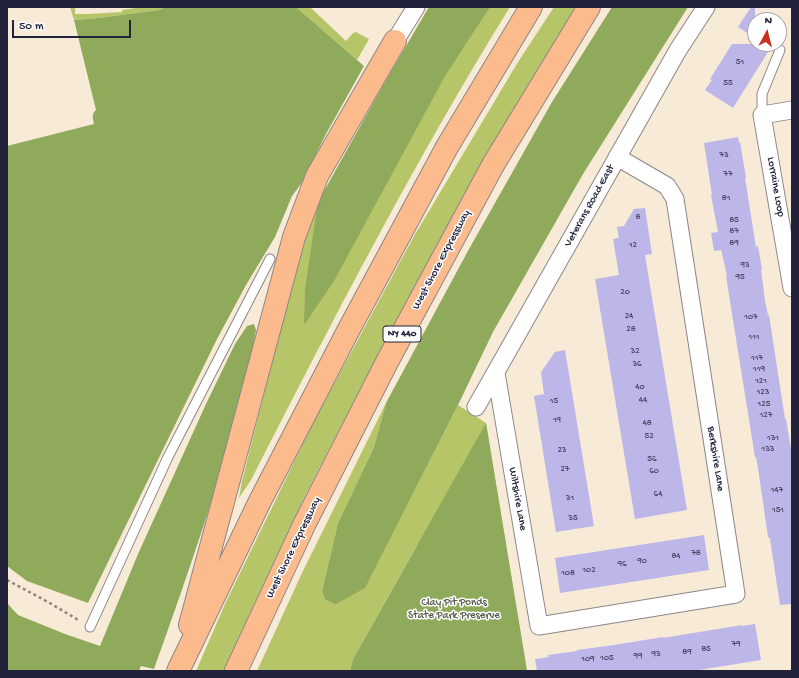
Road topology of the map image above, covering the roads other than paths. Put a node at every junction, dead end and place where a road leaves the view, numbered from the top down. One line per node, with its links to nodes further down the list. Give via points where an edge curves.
1 (416, 7): 5 (street)
2 (531, 7): 16 (highway, via 447,147 348,331 260,501)
3 (589, 7): 17 (highway, West Shore Expressway / NY 440, via 493,165 388,360 304,522)
4 (706, 7): 9 (street, Veterans Road East, via 678,50)
5 (394, 41): 16 (highway, via 317,176 294,237)
6 (779, 52): 8 (lane, via 762,94)
7 (792, 110): 8 (street)
8 (762, 115): 11 (street, Lorraine Loop)
9 (617, 158): 12 (street, Veterans Road East); 14 (street, Berkshire Lane, via 667,186 674,199 736,594)
10 (270, 259): 15 (lane, via 168,457)
11 (792, 288)
12 (496, 373): 13 (street, Veterans Road East); 14 (street, Wiltshire Lane)
13 (476, 407)
14 (539, 626)
15 (90, 627)
16 (178, 671)
17 (236, 671)

